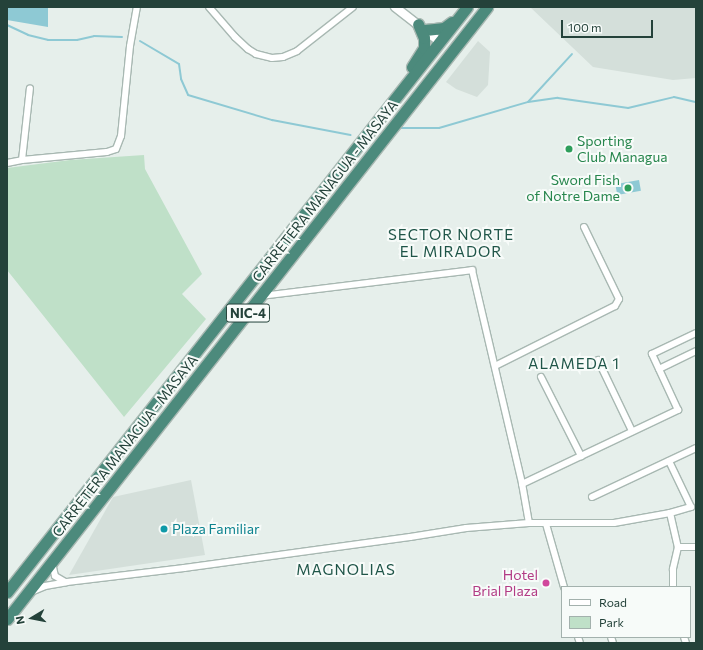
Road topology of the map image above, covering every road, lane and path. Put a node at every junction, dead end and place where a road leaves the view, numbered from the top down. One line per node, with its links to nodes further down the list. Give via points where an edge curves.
1 (137, 7): 14 (street, via 130,46 121,136 116,149)
2 (209, 7): 3 (street, via 248,49 272,58 283,57 297,51)
3 (353, 7)
4 (395, 7): 9 (street)
5 (467, 7): 8 (highway, CARRETERA MANAGUA - MASAYA / NIC-4)
6 (484, 7): 10 (highway, via 452,42)
7 (488, 7): 13 (highway, CARRETERA MANAGUA - MASAYA / NIC-4)
8 (458, 18): 9 (highway, via 444,28); 10 (highway, CARRETERA MANAGUA - MASAYA / NIC-4)
9 (422, 27): 10 (street); 11 (highway, via 424,48 412,66)
10 (440, 42): 11 (highway, CARRETERA MANAGUA - MASAYA / NIC-4); 13 (highway, via 443,50 441,57 412,94)
11 (406, 84): 39 (highway, CARRETERA MANAGUA - MASAYA / NIC-4)
12 (30, 88): 14 (street)
13 (408, 108): 17 (highway, CARRETERA MANAGUA - MASAYA / NIC-4)
14 (22, 160): 15 (street)
15 (7, 163)
16 (584, 226): 21 (street, via 619,299 615,306)
17 (261, 296): 21 (street, via 472,270); 35 (highway, CARRETERA MANAGUA - MASAYA / NIC-4)
18 (696, 332): 22 (street, via 652,354)
19 (696, 351): 22 (street)
20 (598, 360): 24 (street)
21 (495, 366): 28 (street)
22 (659, 369): 24 (street, via 678,410)
23 (541, 377): 26 (street)
24 (632, 431): 26 (street)
25 (696, 448): 27 (street)
26 (581, 456): 28 (street)
27 (669, 461): 29 (street); 30 (street, via 691,507)
28 (522, 484): 31 (street)
29 (592, 498)
30 (670, 513): 32 (street, via 614,523); 33 (street)
31 (529, 523): 32 (street); 36 (street, via 466,528)
32 (546, 524): 37 (street)
33 (678, 547): 34 (street); 38 (street, via 673,569)
34 (696, 547)
35 (52, 563): 36 (street, via 55,576); 40 (highway, CARRETERA MANAGUA - MASAYA / NIC-4)
36 (67, 582): 40 (street, via 40,588)
37 (564, 586)
38 (673, 586)
39 (7, 592)
40 (26, 595): 41 (highway, CARRETERA MANAGUA - MASAYA / NIC-4)
41 (7, 619)

